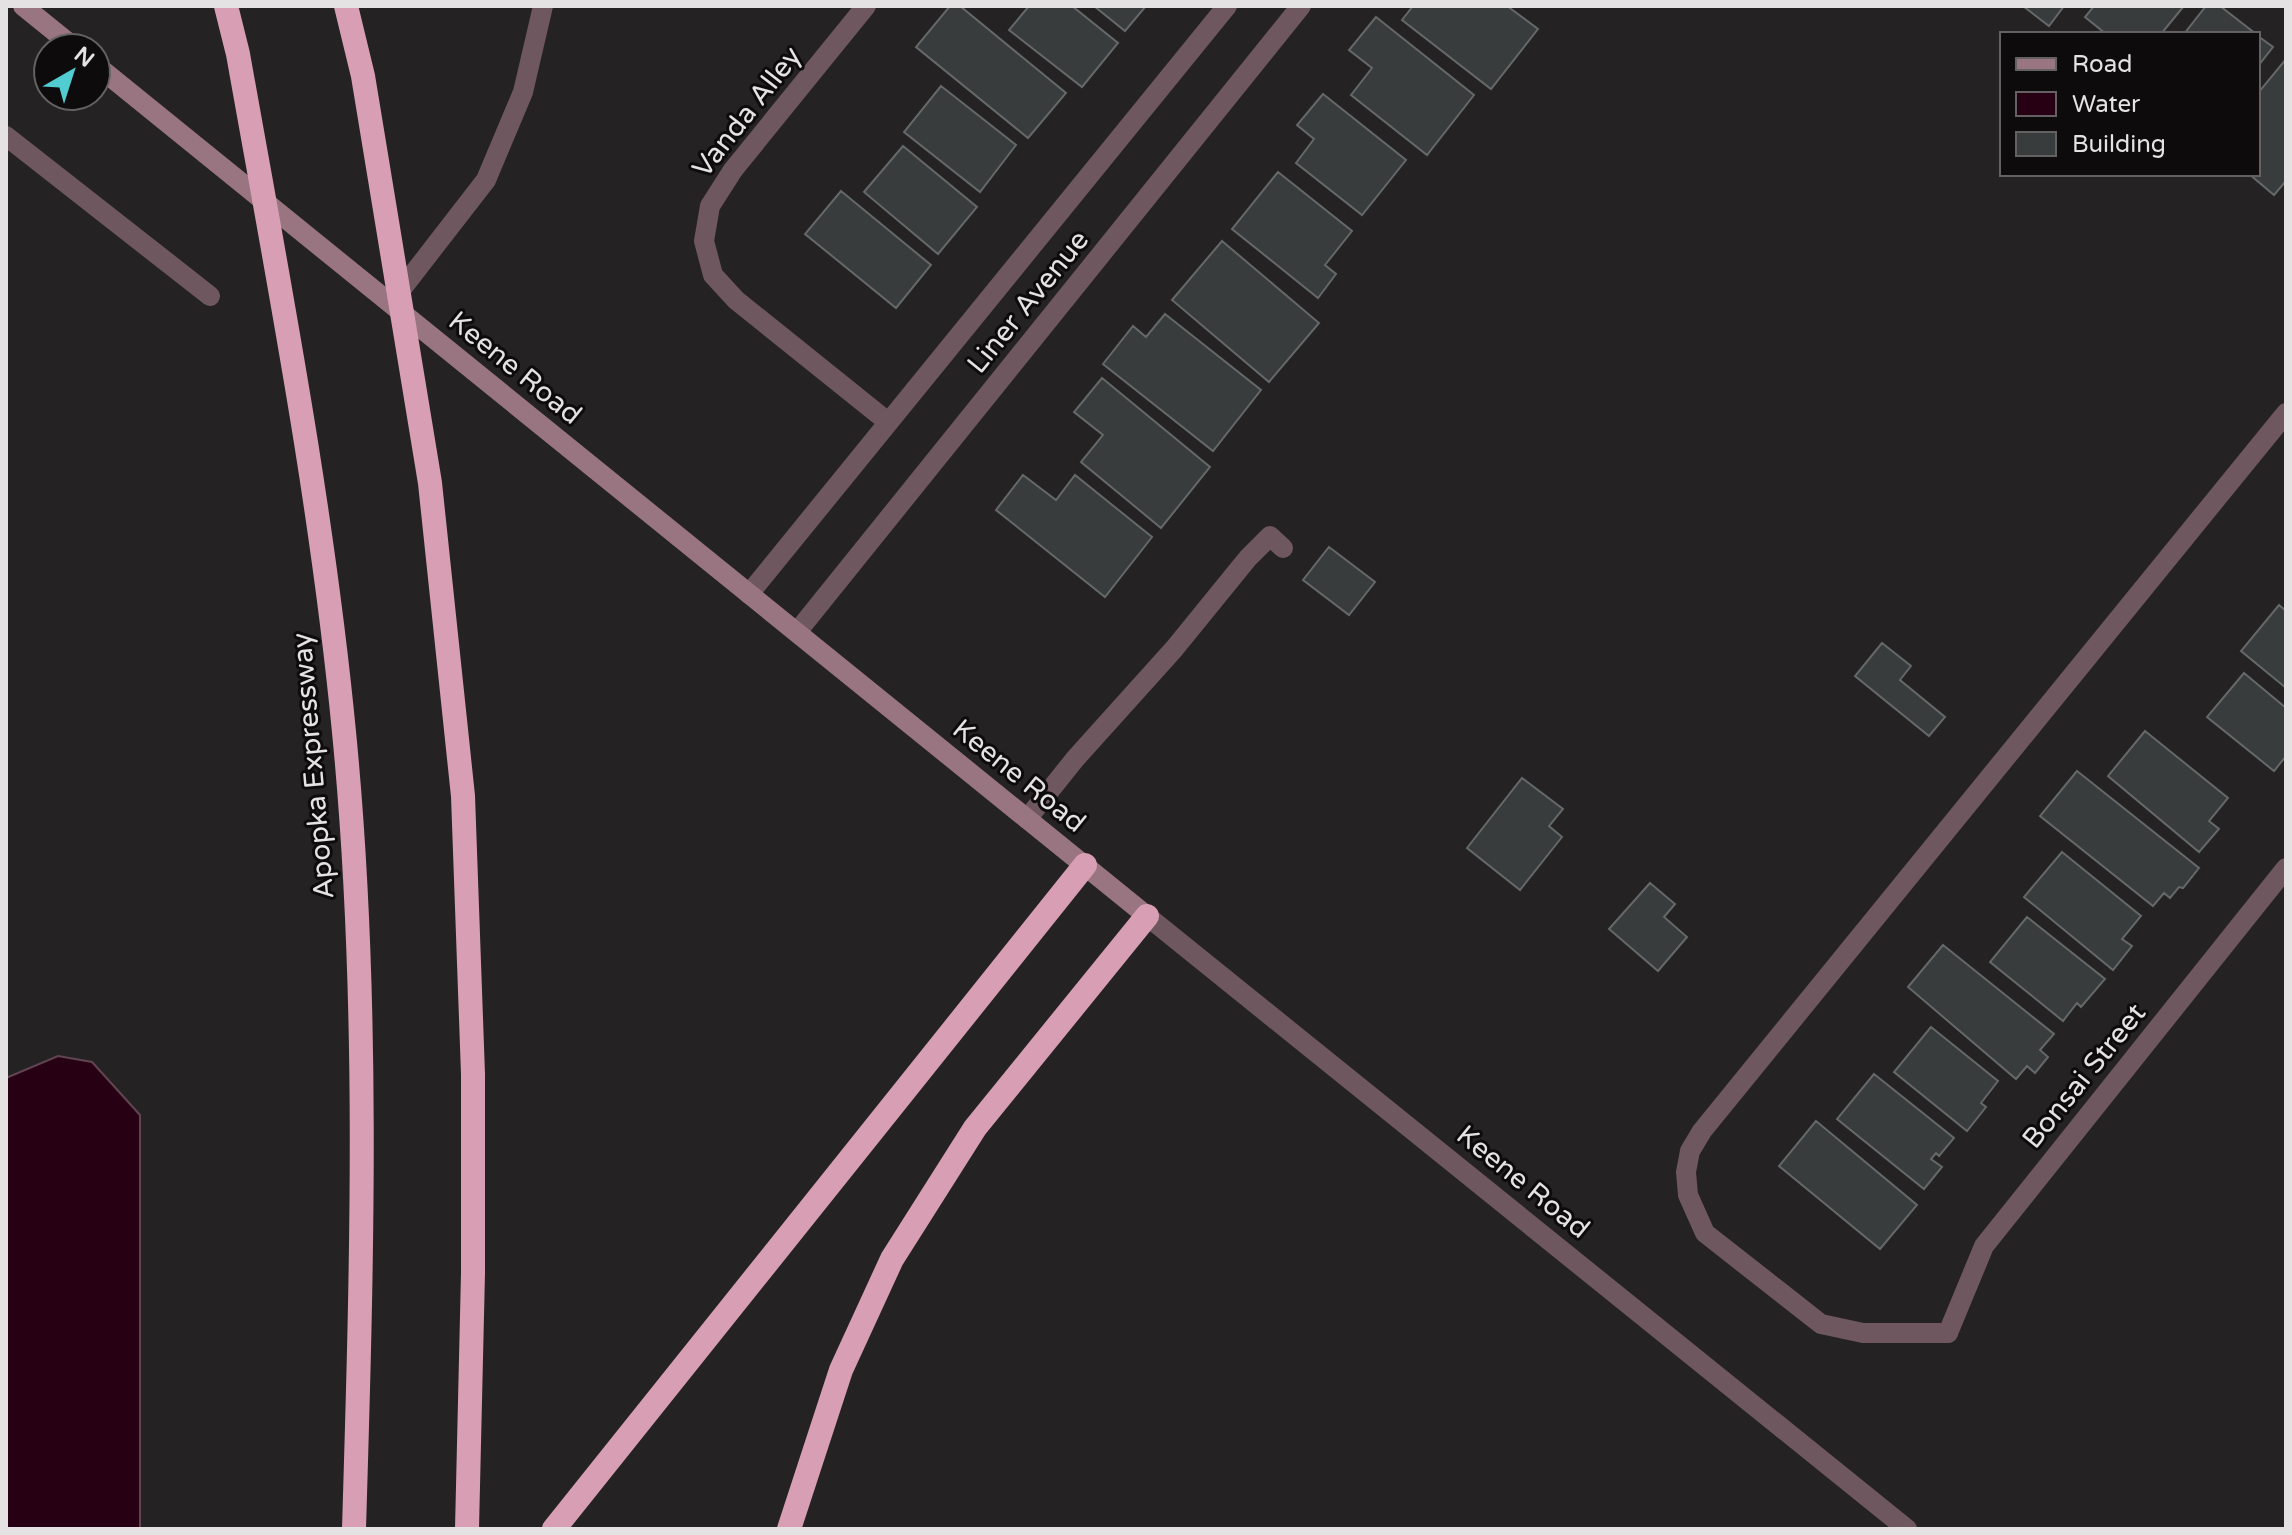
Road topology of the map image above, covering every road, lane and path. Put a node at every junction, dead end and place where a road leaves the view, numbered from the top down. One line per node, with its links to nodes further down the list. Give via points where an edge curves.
1 (23, 6): 8 (main road)
2 (226, 6): 24 (highway, Apopka Expressway, via 309,452 344,732 360,977 363,1244)
3 (346, 6): 23 (highway, via 363,76 430,483 463,796 473,1105)
4 (543, 6): 12 (street, via 523,92 486,180)
5 (866, 6): 14 (street, Vanda Alley, via 733,170 710,206 704,241 713,275 736,300)
6 (1227, 6): 14 (street, Liner Avenue)
7 (1301, 6): 17 (street, Liner Avenue)
8 (55, 32)
9 (112, 78): 12 (main road, Keene Road)
10 (6, 136): 11 (street)
11 (210, 296)
12 (390, 303): 16 (main road, Keene Road)
13 (2286, 413): 20 (street, Bonsai Street, via 1702,1131 1686,1172 1688,1195 1705,1233 1821,1324 1863,1333 1948,1333 1984,1246)
14 (888, 422): 16 (street, Liner Avenue)
15 (1283, 548): 18 (street, via 1270,536 1248,558)
16 (749, 594): 17 (main road, Keene Road)
17 (797, 632): 18 (main road, Keene Road)
18 (1027, 819): 19 (main road, Keene Road)
19 (1085, 865): 21 (main road, Keene Road); 25 (highway)
20 (2286, 868)
21 (1147, 916): 22 (street, Keene Road); 26 (highway, via 975,1128 892,1259 841,1370)
22 (1895, 1525)
23 (468, 1528)
24 (354, 1529)
25 (554, 1529)
26 (789, 1529)

